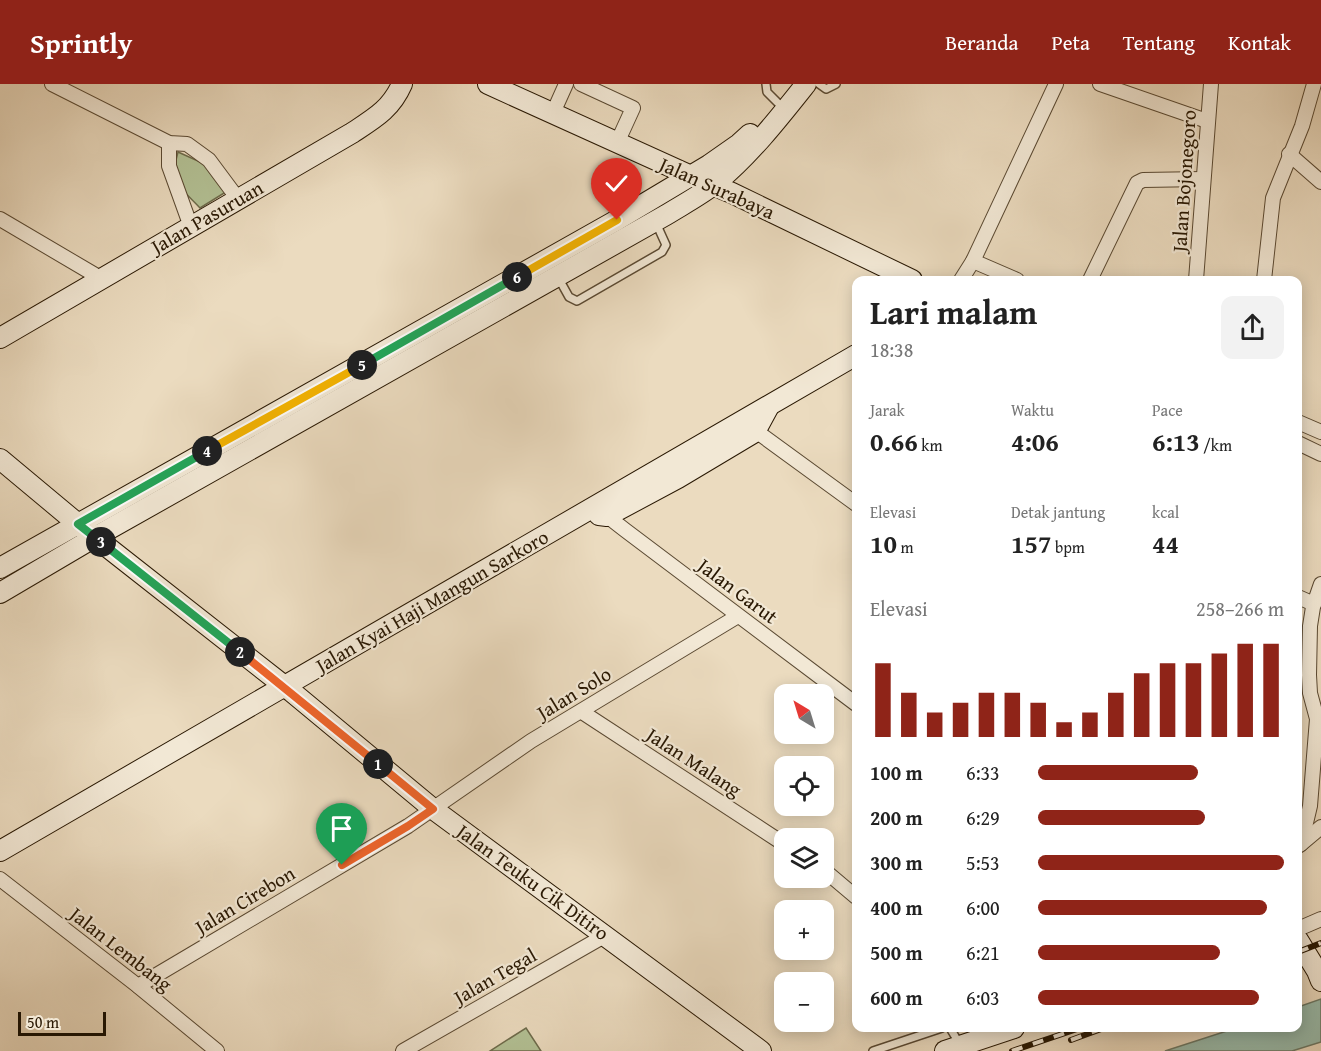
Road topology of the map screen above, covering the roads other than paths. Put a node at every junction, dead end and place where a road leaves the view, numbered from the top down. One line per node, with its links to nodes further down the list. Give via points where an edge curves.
1 (52, 84): 20 (street)
2 (402, 84): 26 (main road, Jalan Pasuruan, via 396,98 379,116)
3 (490, 84): 16 (main road, Jalan Surabaya)
4 (582, 84): 19 (street, via 633,108)
5 (766, 84): 15 (lane, via 767,92)
6 (792, 84): 15 (main road)
7 (806, 84): 25 (main road)
8 (819, 84): 9 (lane, via 826,88)
9 (836, 84)
10 (1100, 84): 18 (street)
11 (1211, 84): 18 (street, Jalan Bojonegoro)
12 (1314, 84): 17 (street)
13 (566, 85): 16 (street)
14 (1050, 87): 30 (street)
15 (778, 103): 22 (main road, via 739,144)
16 (556, 106): 19 (main road, Jalan Surabaya)
17 (1314, 109): 21 (street)
18 (1207, 121): 23 (street, Jalan Bojonegoro)
19 (624, 128): 22 (main road, Jalan Surabaya)
20 (169, 143): 26 (street, via 188,144 209,160); 29 (street, via 169,166)
21 (1289, 154): 24 (street); 36 (street, via 1273,198)
22 (689, 175): 25 (main road, Jalan Surabaya); 40 (main road)
23 (1203, 179): 34 (street, via 1137,183); 35 (street, Jalan Bojonegoro)
24 (1321, 182)
25 (714, 185): 28 (main road); 31 (main road, Jalan Surabaya)
26 (238, 199): 29 (main road, Jalan Pasuruan)
27 (0, 219): 38 (street)
28 (654, 221): 37 (main road); 37 (lane, via 666,245 662,252 576,301 569,297)
29 (190, 227): 38 (main road, Jalan Pasuruan)
30 (973, 261): 32 (street); 33 (street)
31 (904, 276)
32 (964, 276)
33 (1008, 276)
34 (1092, 276)
35 (1196, 276)
36 (1264, 276)
37 (558, 277): 42 (main road)
38 (102, 279): 39 (main road, Jalan Pasuruan)
39 (0, 338)
40 (394, 347): 42 (main road, via 405,348); 51 (main road)
41 (852, 357): 44 (main road, via 768,408)
42 (408, 362): 52 (main road)
43 (1302, 424): 45 (street)
44 (750, 426): 49 (street); 50 (main road)
45 (1321, 432)
46 (1302, 445): 47 (street)
47 (1321, 454)
48 (0, 459): 51 (main road, Jalan Teuku Cik Ditiro)
49 (852, 501)
50 (604, 510): 58 (street, Jalan Garut); 60 (main road, Jalan Kyai Haji Mangun Sarkoro, via 584,514)
51 (78, 524): 52 (main road, Jalan Teuku Cik Ditiro); 53 (main road)
52 (95, 537): 55 (main road); 60 (main road, Jalan Teuku Cik Ditiro)
53 (0, 568)
54 (1321, 584): 57 (street)
55 (0, 593)
56 (1302, 599): 57 (street)
57 (1314, 604): 59 (street)
58 (738, 616): 61 (street, Jalan Garut); 62 (street, Jalan Solo)
59 (1316, 629): 63 (street, via 1309,675 1317,719)
60 (285, 686): 64 (main road, Jalan Teuku Cik Ditiro); 69 (main road, Jalan Kyai Haji Mangun Sarkoro)
61 (852, 701)
62 (582, 711): 64 (street, Jalan Solo); 66 (street, Jalan Malang)
63 (1316, 807): 67 (street)
64 (433, 809): 75 (main road, Jalan Teuku Cik Ditiro); 78 (street, Jalan Cirebon)
65 (1321, 827): 68 (street)
66 (774, 837)
67 (1302, 838)
68 (1302, 843)
69 (0, 851)
70 (834, 878): 72 (street)
71 (0, 879): 78 (street, Jalan Lembang)
72 (852, 894)
73 (1321, 919): 74 (street)
74 (1302, 927)
75 (606, 935): 84 (street, Jalan Tegal); 85 (main road, Jalan Teuku Cik Ditiro)
76 (1302, 946): 77 (main road)
77 (1320, 974)
78 (138, 986): 83 (street, Jalan Lembang)
79 (930, 1032): 86 (lane)
80 (954, 1032): 82 (lane)
81 (996, 1032): 82 (main road)
82 (952, 1048)
83 (218, 1051)
84 (404, 1051)
85 (761, 1051)
86 (873, 1051)

